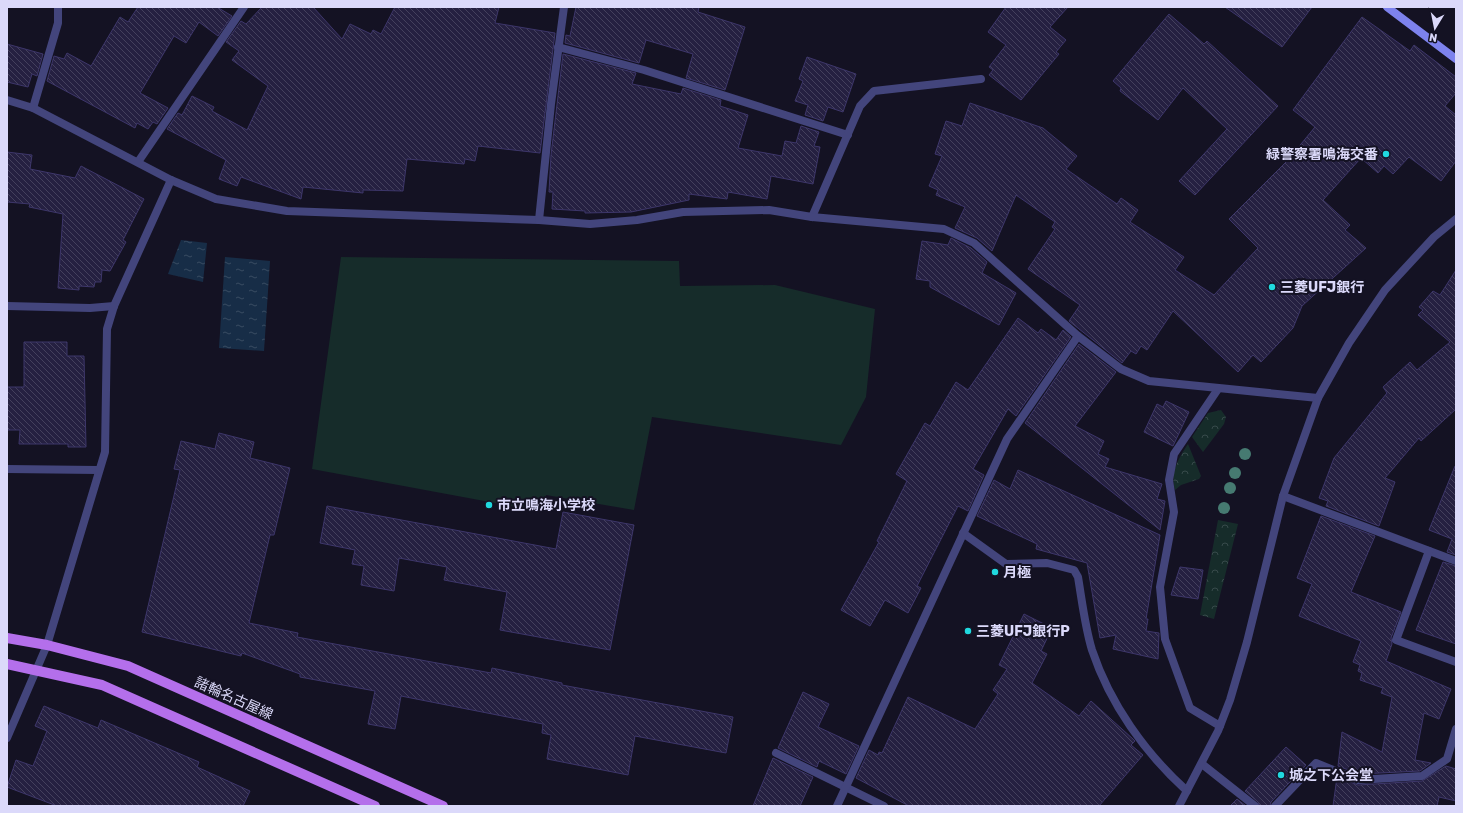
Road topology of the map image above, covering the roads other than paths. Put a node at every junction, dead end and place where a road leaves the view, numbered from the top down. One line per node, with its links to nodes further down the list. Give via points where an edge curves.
1 (58, 7): 9 (street, via 58,23)
2 (244, 7): 11 (street)
3 (564, 7): 5 (street)
4 (1386, 7): 6 (main road)
5 (558, 47): 10 (street, via 644,70); 15 (street)
6 (1456, 60)
7 (981, 79): 10 (street, via 874,91 860,106)
8 (7, 100): 9 (street)
9 (33, 108): 11 (street)
10 (848, 135): 13 (street)
11 (138, 162): 12 (street)
12 (171, 180): 15 (street, via 216,199 287,210); 17 (street)
13 (812, 217): 15 (street, via 769,210 683,212 637,220 590,224); 18 (street, via 944,229 974,243)
14 (1456, 219): 20 (street, via 1434,237 1385,290 1349,343)
15 (539, 220)
16 (7, 306): 17 (street)
17 (114, 306): 22 (street, via 107,329 105,452)
18 (1078, 336): 19 (street, via 1121,369 1149,381); 24 (street, via 1007,439)
19 (1218, 389): 20 (street); 32 (street, via 1174,454 1169,480 1174,512 1160,598 1165,639 1190,708)
20 (1318, 398): 23 (street)
21 (7, 469): 22 (street)
22 (98, 470): 28 (street)
23 (1283, 496): 25 (street); 32 (street, via 1247,642)
24 (963, 533): 37 (street); 38 (street, via 1006,564 1047,563 1074,570 1078,577 1092,648 1108,687 1140,739 1167,772)
25 (1429, 551): 26 (street); 29 (street, via 1396,640)
26 (1456, 562)
27 (7, 638): 28 (main road, 諸輪名古屋線)
28 (47, 645): 31 (street); 40 (main road, 諸輪名古屋線, via 128,666)
29 (1456, 662)
30 (7, 664): 31 (main road)
31 (36, 671): 34 (street); 39 (main road, via 102,685)
32 (1220, 726): 36 (street)
33 (1456, 729): 45 (street, via 1447,759 1422,776 1358,780 1316,763)
34 (7, 738)
35 (776, 753): 37 (street)
36 (1202, 764): 38 (street); 44 (street)
37 (846, 788): 41 (street); 42 (street)
38 (1187, 791): 43 (street)
39 (375, 806)
40 (443, 806)
41 (837, 806)
42 (884, 806)
43 (1179, 806)
44 (1255, 806)
45 (1275, 806)

